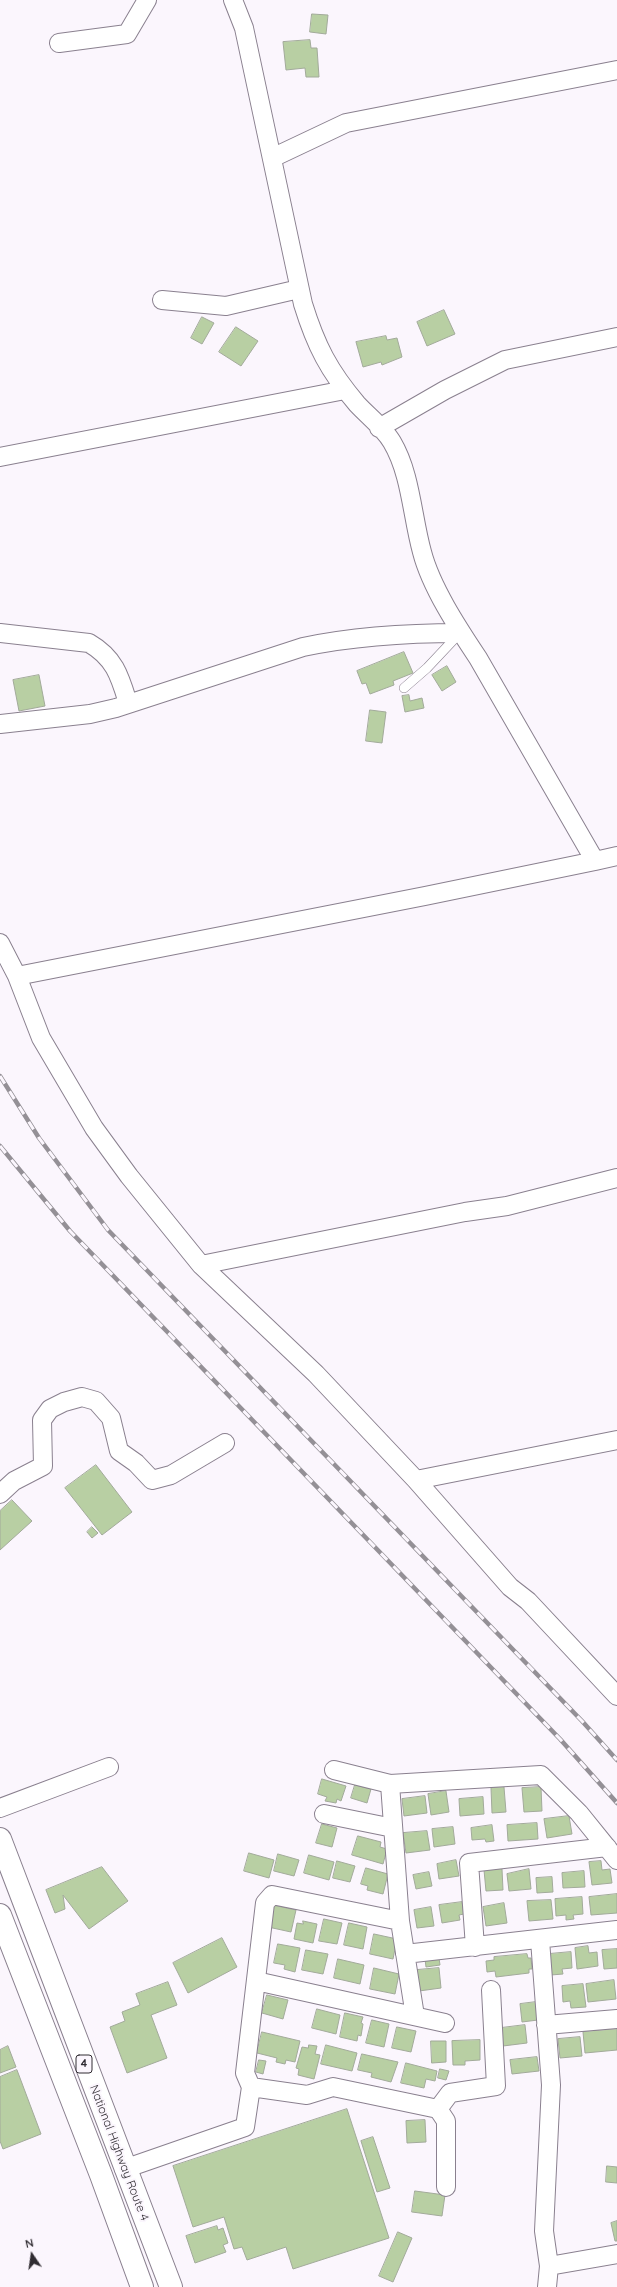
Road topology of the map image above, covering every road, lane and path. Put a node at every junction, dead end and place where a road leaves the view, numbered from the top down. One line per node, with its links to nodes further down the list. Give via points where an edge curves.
1 (147, 0): 3 (street, via 127,34)
2 (233, 0): 5 (street, via 244,28)
3 (60, 43)
4 (617, 70): 5 (street, via 346,123)
5 (272, 158): 6 (street)
6 (300, 290): 7 (street, via 226,306); 9 (street, via 311,332 325,362)
7 (162, 300)
8 (617, 337): 10 (street, via 505,360 445,390)
9 (345, 390): 10 (street); 11 (street)
10 (379, 428): 12 (street, via 392,441 404,467 424,562)
11 (0, 457)
12 (461, 633): 14 (lane); 15 (street, via 409,633 303,647); 18 (street)
13 (0, 634): 15 (street, via 90,643 100,649 113,663)
14 (404, 688)
15 (128, 703): 16 (street, via 90,714)
16 (0, 724)
17 (617, 856): 18 (street)
18 (595, 861): 20 (street)
19 (0, 943): 20 (street)
20 (17, 976): 22 (street, via 41,1038 94,1128)
21 (617, 1178): 22 (street, via 507,1206 465,1212)
22 (201, 1265): 25 (street, via 316,1374)
23 (617, 1440): 25 (street)
24 (225, 1443): 26 (street, via 171,1475 152,1480 136,1463 119,1451 110,1418 96,1401 82,1397 64,1402 50,1410 42,1420 43,1466 14,1481)
25 (416, 1480): 27 (street, via 510,1587 528,1601)
26 (0, 1494)
27 (617, 1696)
28 (109, 1767): 31 (street)
29 (334, 1770): 30 (street)
30 (390, 1784): 33 (street); 35 (street, via 542,1775 579,1813)
31 (0, 1808)
32 (324, 1814): 33 (street)
33 (393, 1828): 36 (street)
34 (0, 1839): 50 (highway, National Highway Route 4 / 4)
35 (612, 1853): 40 (street, via 469,1863)
36 (400, 1921): 41 (street); 42 (street, via 272,1895 265,1903)
37 (1, 1923): 54 (highway, National Highway Route 4 / 4)
38 (617, 1930): 39 (street)
39 (540, 1940): 40 (street); 47 (street)
40 (475, 1947): 41 (street)
41 (405, 1954): 44 (street)
42 (256, 1981): 44 (street); 48 (street, via 245,2073)
43 (491, 1990): 49 (street, via 496,2086 450,2093)
44 (414, 2016): 46 (street)
45 (617, 2019): 47 (street)
46 (445, 2023)
47 (546, 2025): 53 (street, via 551,2085 544,2231)
48 (251, 2087): 49 (street, via 307,2095 333,2087); 50 (street, via 245,2127)
49 (438, 2109): 51 (street, via 446,2121)
50 (124, 2169): 55 (highway, National Highway Route 4 / 4)
51 (446, 2187)
52 (617, 2254): 53 (street)
53 (550, 2266): 56 (street)
54 (142, 2287)
55 (171, 2287)
56 (547, 2287)

